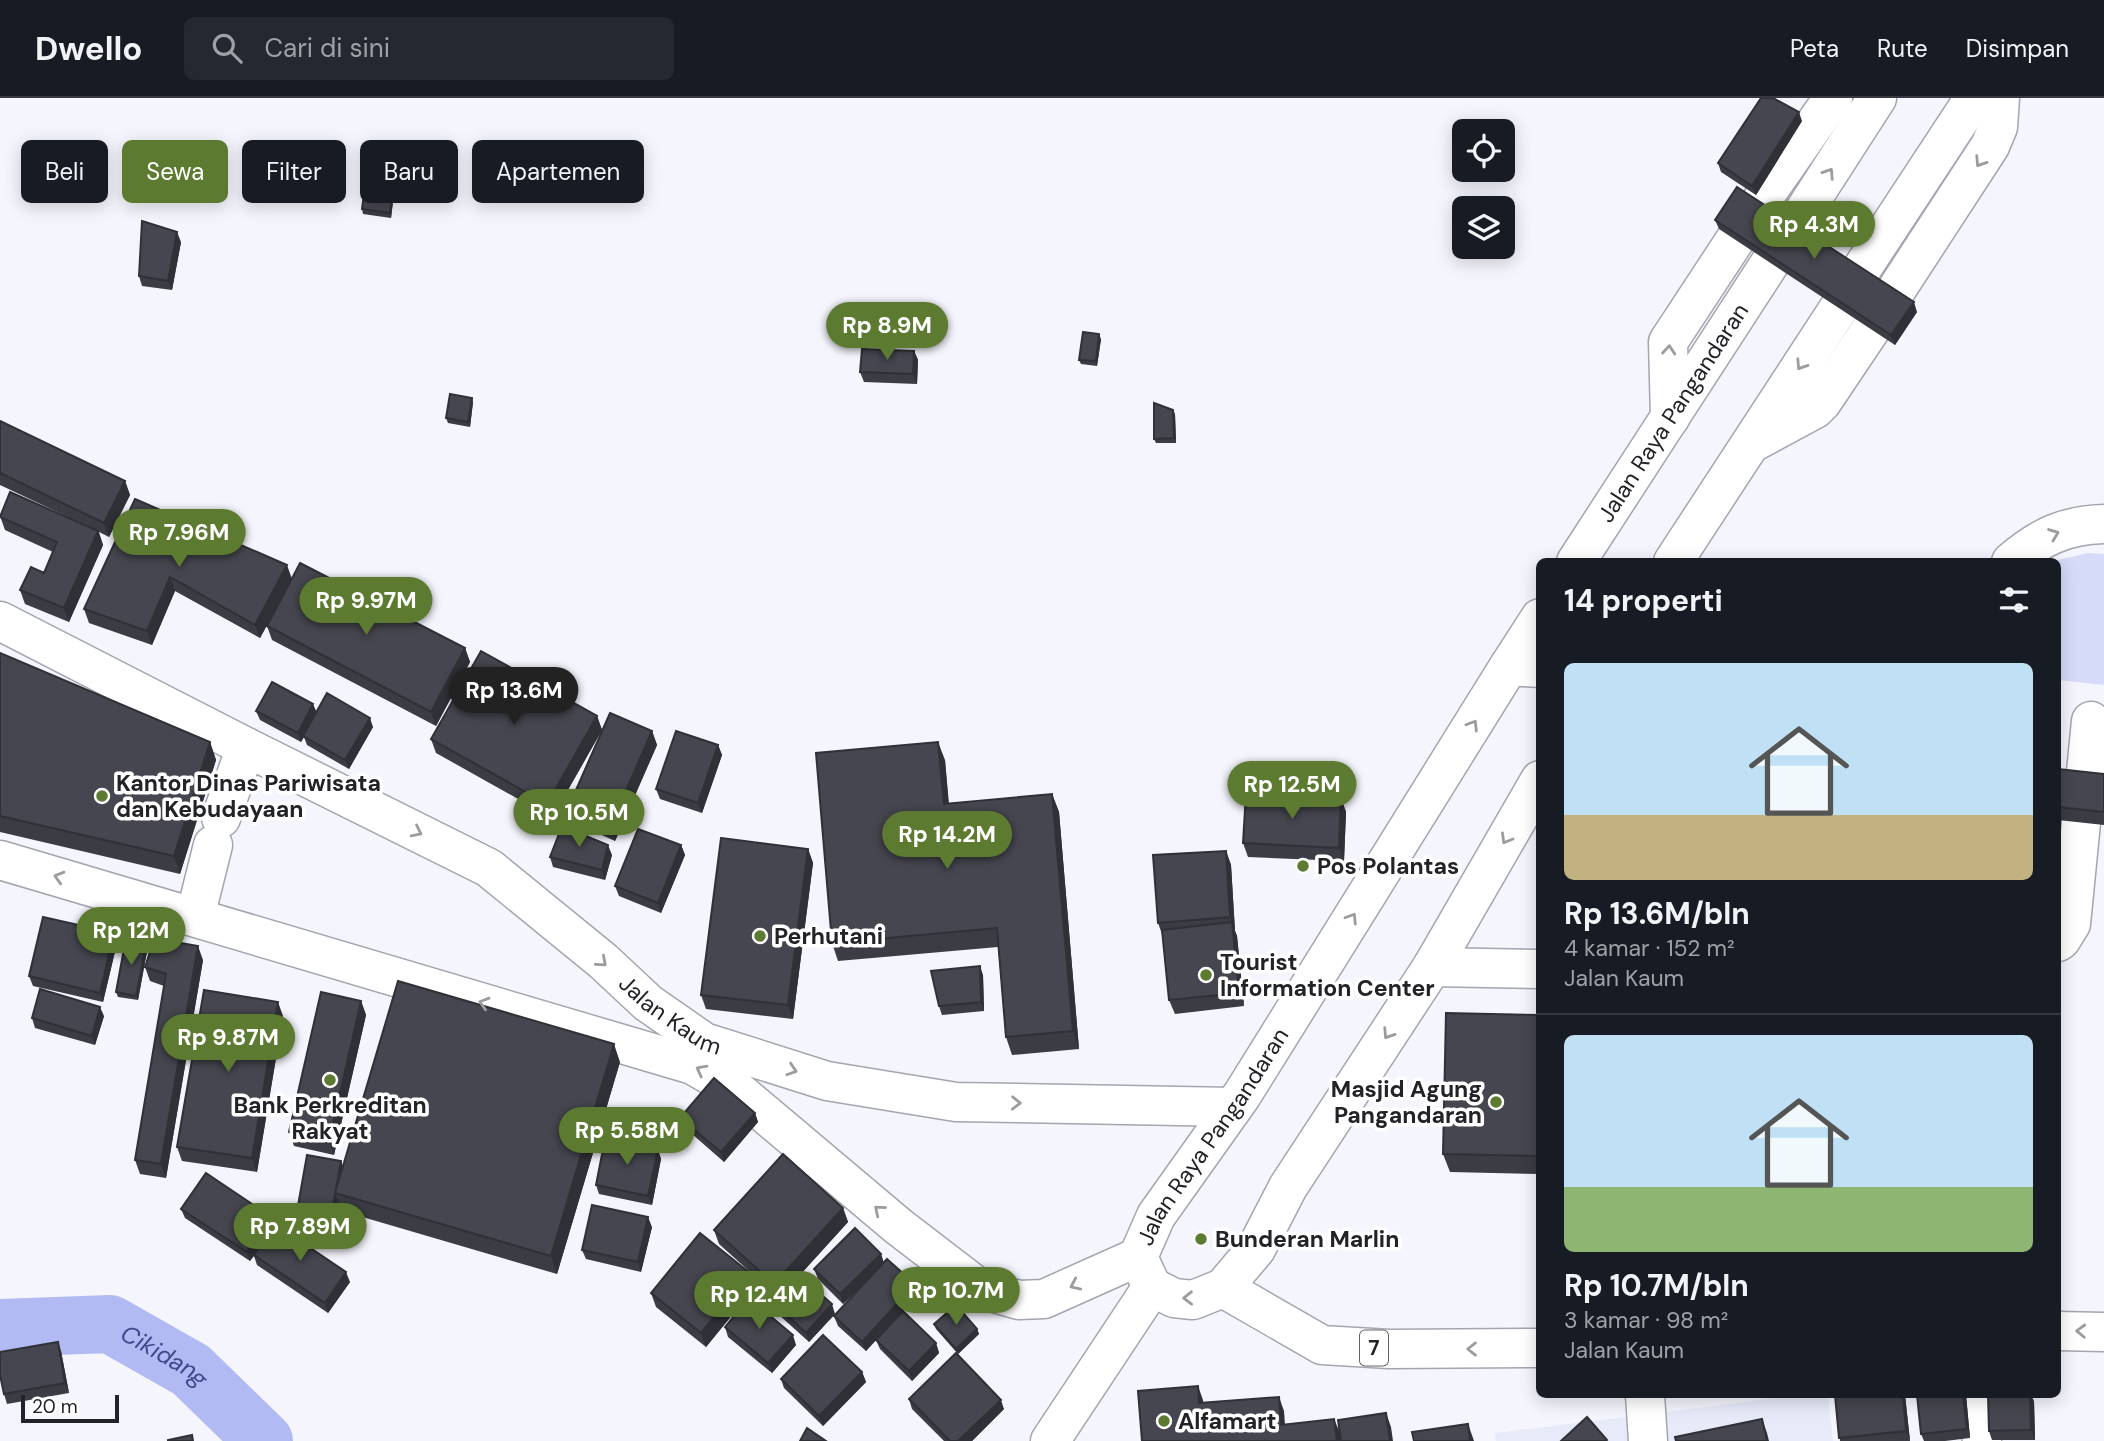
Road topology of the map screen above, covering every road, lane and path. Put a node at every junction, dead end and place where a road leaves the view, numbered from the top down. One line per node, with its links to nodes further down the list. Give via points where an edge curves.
1 (1833, 98): 5 (main road)
2 (1877, 98): 6 (main road, one-way to 2)
3 (1974, 98): 9 (main road)
4 (2000, 98): 10 (main road, one-way to 10, via 1998,127 1990,146)
5 (1756, 207)
6 (1792, 230)
7 (1735, 240): 13 (main road, one-way to 7, via 1668,342)
8 (1770, 264): 13 (main road, Jalan Raya Pangandaran)
9 (1859, 273)
10 (1893, 295)
11 (1839, 308): 14 (main road, one-way to 14)
12 (1871, 329): 14 (main road, via 1815,409)
13 (1670, 418): 16 (main road, Jalan Raya Pangandaran)
14 (1748, 445): 17 (main road)
15 (2104, 524): 18 (main road, one-way to 15, via 2059,531)
16 (1579, 558)
17 (1676, 558)
18 (2016, 558)
19 (0, 621): 23 (main road, Jalan Kaum)
20 (1536, 631): 21 (main road, Jalan Raya Pangandaran)
21 (1525, 667): 30 (main road, Jalan Raya Pangandaran, one-way to 21)
22 (2084, 721): 27 (main road, via 2071,924)
23 (246, 747): 26 (main road, via 217,831); 30 (main road, Jalan Kaum, one-way to 30, via 489,868 648,1003 704,1042 827,1081 956,1102)
24 (1536, 787): 28 (main road, one-way to 28)
25 (0, 860): 26 (main road, Jalan Kaum, one-way to 25)
26 (195, 917): 31 (main road, Jalan Kaum, one-way to 26, via 1044,1299 1019,1300 980,1289 739,1092 694,1065)
27 (2061, 940)
28 (1432, 967): 29 (main road); 32 (main road, one-way to 32, via 1288,1187 1256,1249)
29 (1536, 969)
30 (1233, 1107): 31 (main road, Jalan Raya Pangandaran, via 1156,1216)
31 (1145, 1272): 32 (main road, one-way to 31, via 1193,1300 1174,1298); 38 (main road, Jalan Raya Pangandaran)
32 (1223, 1288): 35 (main road, 7, one-way to 32, via 1322,1345)
33 (2061, 1331): 34 (main road, one-way to 33)
34 (2104, 1332)
35 (1536, 1348)
36 (1645, 1398): 39 (main road)
37 (1976, 1398): 40 (main road)
38 (1049, 1441)
39 (1648, 1441)
40 (1982, 1441)

